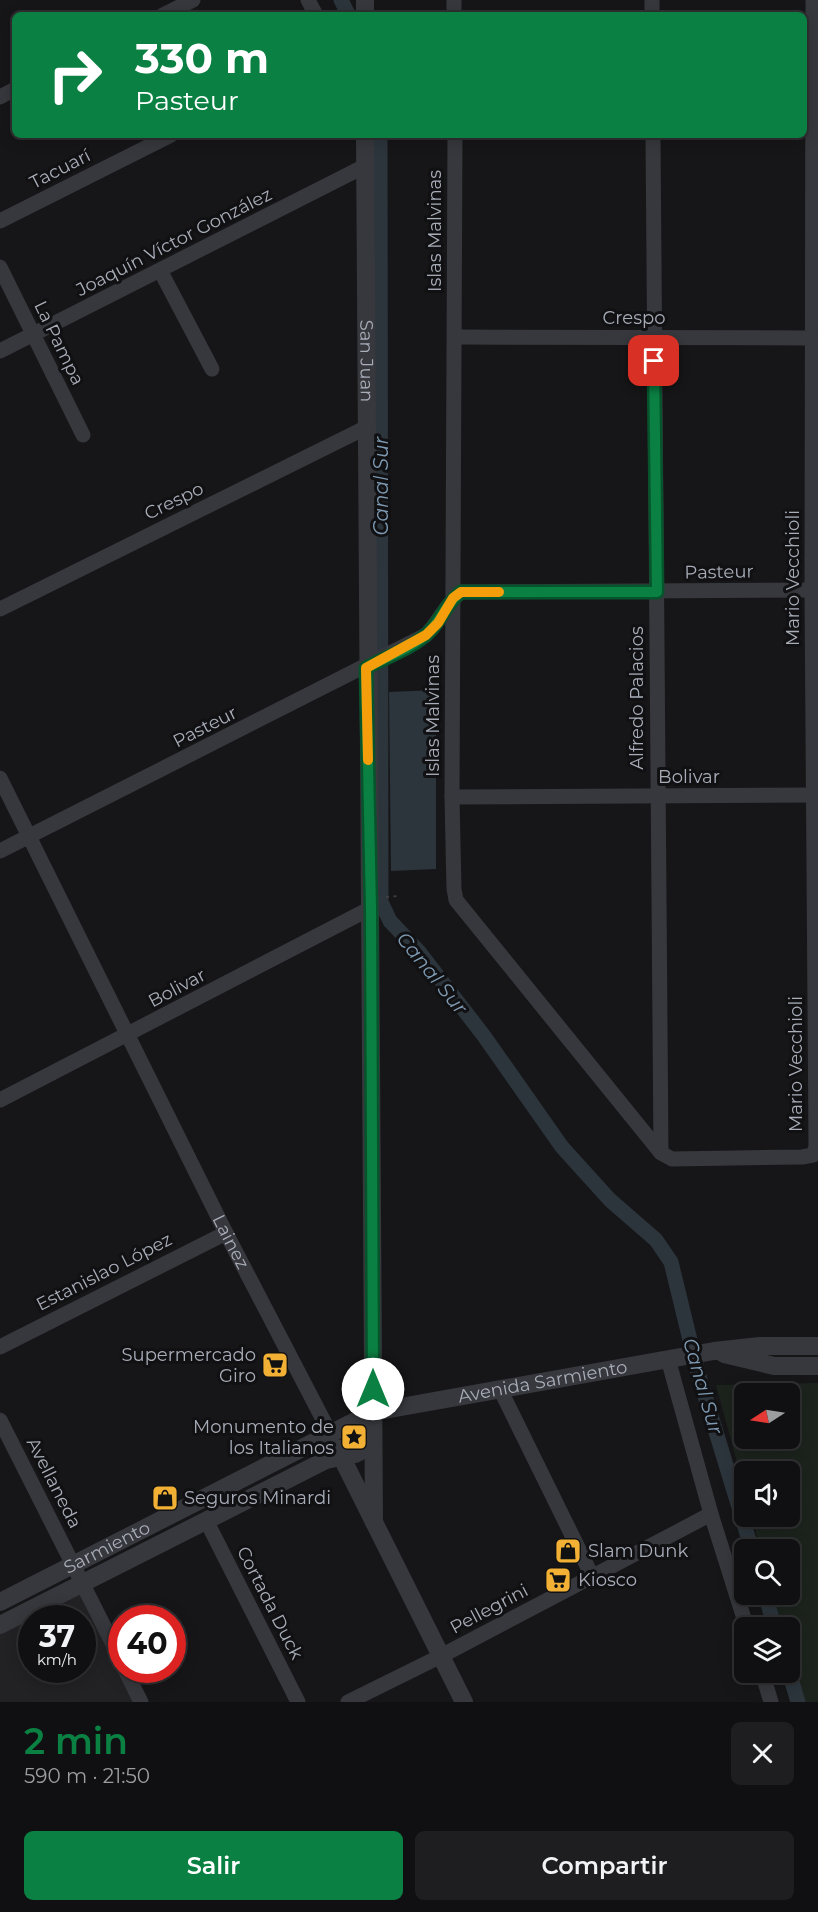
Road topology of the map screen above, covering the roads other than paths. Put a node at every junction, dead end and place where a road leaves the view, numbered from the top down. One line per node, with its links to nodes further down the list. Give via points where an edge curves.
1 (193, 0): 3 (street)
2 (813, 0): 4 (street, Mario Vecchioli)
3 (169, 12)
4 (808, 80): 16 (street, Mario Vecchioli)
5 (165, 138): 10 (street, Tacuarí)
6 (365, 138): 9 (street, San Juan)
7 (454, 138): 14 (street, Islas Malvinas)
8 (653, 138): 15 (street, Alfredo Palacios)
9 (365, 166): 12 (street, Joaquín Víctor González); 19 (street, San Juan)
10 (0, 221)
11 (0, 267): 13 (street, La Pampa)
12 (161, 272): 13 (street, Joaquín Víctor González); 18 (street)
13 (34, 334): 17 (street, Joaquín Víctor González); 20 (street, La Pampa)
14 (455, 337): 15 (street, Crespo); 23 (street, Islas Malvinas)
15 (654, 338): 16 (street, Crespo); 22 (street, Alfredo Palacios)
16 (812, 338): 21 (street, Mario Vecchioli)
17 (0, 351)
18 (212, 369)
19 (365, 428): 24 (street, Crespo); 27 (street, San Juan)
20 (83, 435)
21 (815, 590): 22 (street, Pasteur); 30 (street, Mario Vecchioli)
22 (657, 592): 23 (street, Pasteur, via 461,592); 29 (street, Alfredo Palacios)
23 (453, 598): 25 (street, Pasteur, via 438,623); 26 (street, Islas Malvinas)
24 (0, 609)
25 (420, 638): 26 (street, via 438,637); 27 (street, Pasteur)
26 (453, 649): 31 (street, Islas Malvinas)
27 (366, 668): 32 (street, Pasteur); 34 (street, San Juan)
28 (0, 778): 32 (street, Lainez)
29 (657, 796): 30 (street, Bolivar); 31 (street, Bolivar); 37 (street, Alfredo Palacios)
30 (816, 796): 37 (street, Mario Vecchioli, via 813,1155 672,1159)
31 (452, 797): 37 (street, Islas Malvinas, via 456,900)
32 (29, 836): 33 (street, Pasteur); 35 (street, Lainez)
33 (0, 851)
34 (371, 908): 35 (street, Bolivar); 45 (street, San Juan)
35 (128, 1035): 36 (street, Bolivar); 38 (street, Lainez)
36 (0, 1100)
37 (661, 1153)
38 (226, 1233): 40 (street, Estanislao López); 47 (street, Lainez)
39 (818, 1346): 41 (street, Avenida Sarmiento, via 760,1346)
40 (0, 1347)
41 (714, 1352): 42 (street, Avenida Sarmiento); 43 (street, Avenida Sarmiento, via 774,1366)
42 (672, 1358): 44 (street, Avenida Sarmiento); 50 (street)
43 (818, 1366)
44 (500, 1389): 45 (street, Avenida Sarmiento); 54 (street)
45 (373, 1412): 47 (street, Sarmiento); 48 (street, San Juan)
46 (0, 1420): 53 (street, Avellaneda)
47 (330, 1433): 49 (street, Lainez); 53 (street, Sarmiento)
48 (373, 1441): 49 (street, Sarmiento, via 364,1450); 52 (street, San Juan)
49 (341, 1456): 51 (street, Sarmiento, via 326,1460); 52 (street, Lainez)
50 (711, 1514): 54 (street, Pellegrini); 57 (street)
51 (207, 1522): 55 (street, Sarmiento); 64 (street, Cortada Duck)
52 (374, 1522): 60 (street, Lainez)
53 (74, 1565): 55 (street, Avellaneda); 56 (street, Sarmiento)
54 (592, 1576): 60 (street, Pellegrini)
55 (83, 1584): 58 (street, Sarmiento); 59 (street, Avellaneda)
56 (0, 1602)
57 (744, 1617)
58 (0, 1625)
59 (108, 1634)
60 (441, 1656): 65 (street, Pellegrini); 66 (street, Lainez)
61 (132, 1683): 63 (street)
62 (765, 1683): 67 (street)
63 (141, 1702)
64 (298, 1702)
65 (348, 1702)
66 (464, 1702)
67 (771, 1702)

